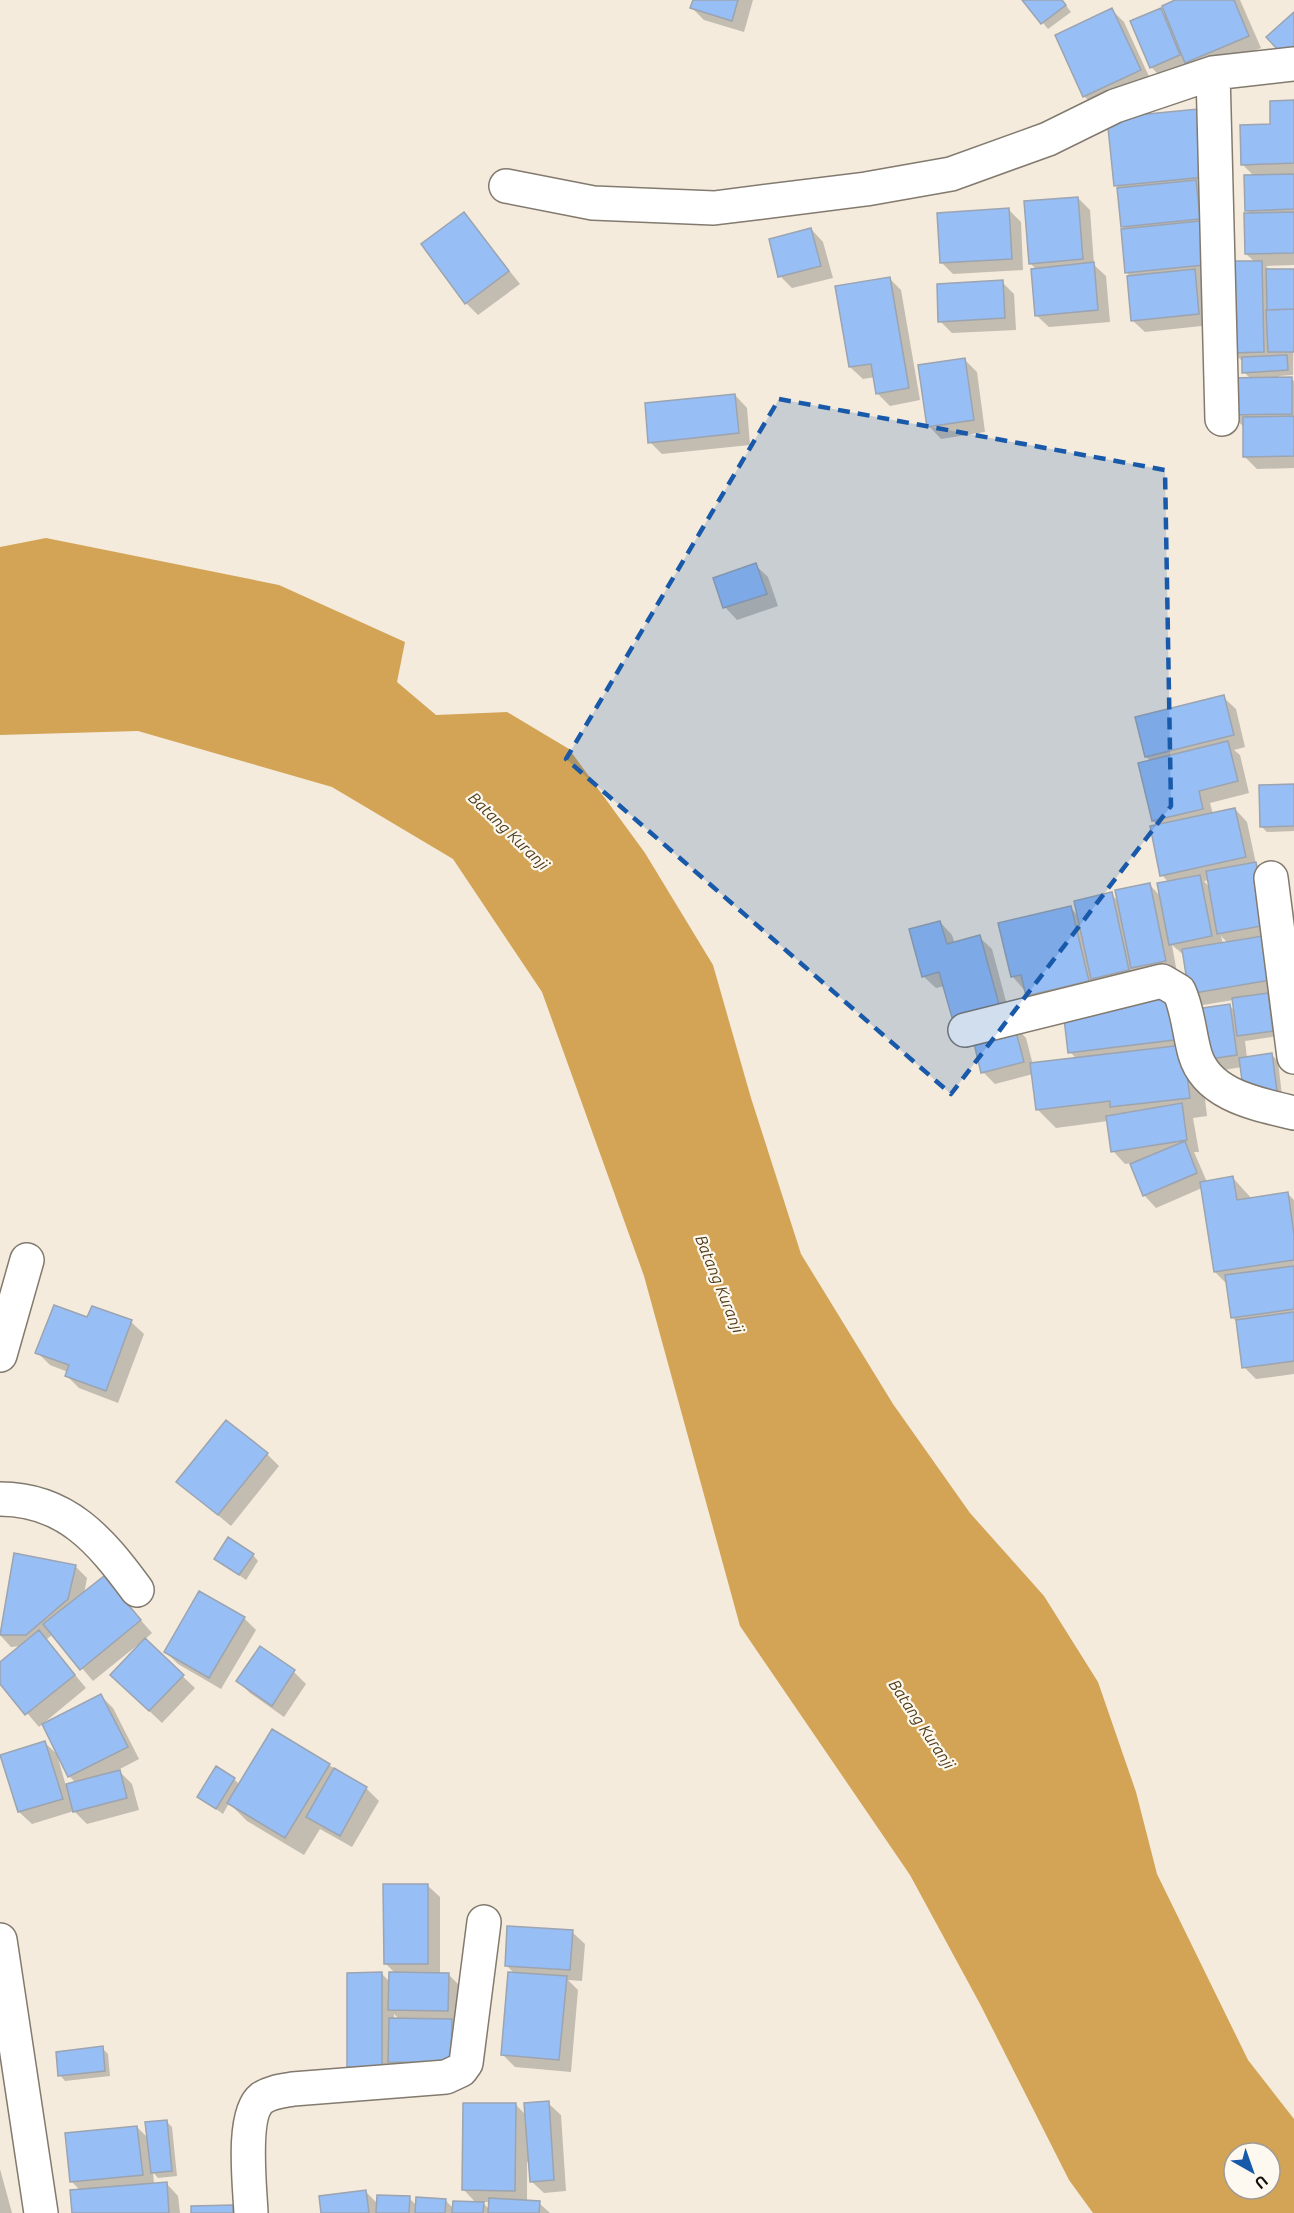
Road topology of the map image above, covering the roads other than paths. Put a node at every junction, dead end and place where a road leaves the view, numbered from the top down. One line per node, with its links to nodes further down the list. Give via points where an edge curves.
1 (1294, 64): 2 (street)
2 (1213, 73): 3 (street, via 1115,106 1048,139 951,174 866,189 714,208 593,203); 4 (street)
3 (506, 186)
4 (1222, 419)
5 (1271, 878): 7 (street)
6 (964, 1030): 8 (street, via 1162,981 1179,991 1196,1057 1216,1085 1256,1104)
7 (1294, 1057)
8 (1294, 1113)
9 (27, 1260): 10 (street)
10 (0, 1355)
11 (0, 1499): 12 (street, via 34,1502 75,1522 113,1557)
12 (137, 1590)
13 (484, 1922): 16 (street, via 466,2063 461,2070 446,2077 293,2089 261,2099 252,2111 250,2129)
14 (0, 1940): 15 (street)
15 (41, 2213)
16 (251, 2213)

